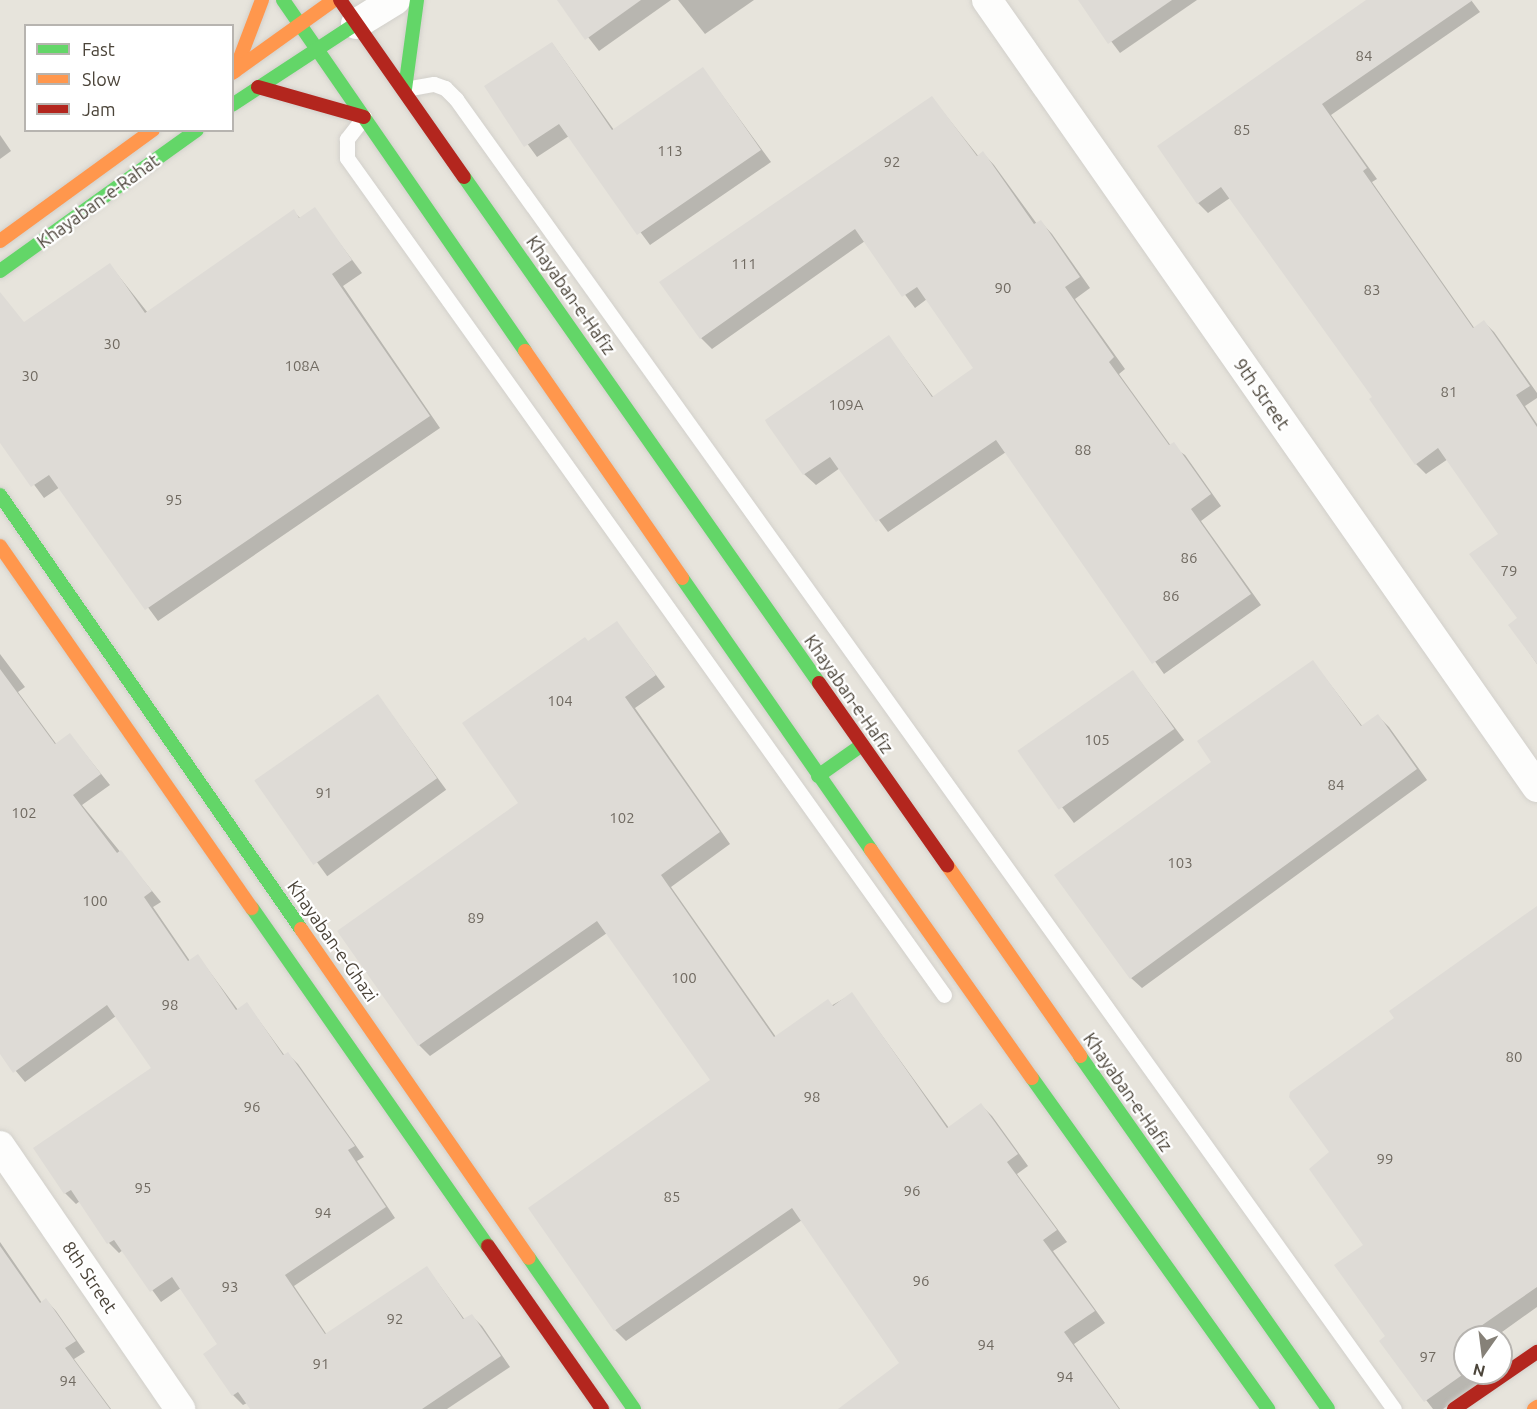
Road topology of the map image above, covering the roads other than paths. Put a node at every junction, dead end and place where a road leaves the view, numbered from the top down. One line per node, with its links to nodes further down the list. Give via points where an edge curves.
1 (262, 0): 10 (main road)
2 (283, 0): 8 (main road)
3 (334, 0): 8 (main road)
4 (395, 0): 7 (street)
5 (417, 0): 12 (main road)
6 (987, 0): 23 (street, 9th Street)
7 (348, 12): 9 (main road); 12 (main road, Khayaban-e-Hafiz)
8 (300, 24): 9 (main road); 10 (main road)
9 (318, 50): 11 (main road); 14 (main road)
10 (234, 72)
11 (258, 87): 13 (main road); 14 (main road)
12 (405, 89): 21 (main road, Khayaban-e-Hafiz); 32 (lane, via 434,84 456,99)
13 (234, 104)
14 (364, 117): 22 (main road); 24 (lane, via 347,139 347,158)
15 (150, 132): 17 (main road, Khayaban-e-Rahat)
16 (194, 132): 18 (main road, Khayaban-e-Rahat)
17 (0, 241)
18 (0, 272)
19 (0, 495): 27 (main road, Khayaban-e-Ghazi)
20 (0, 546): 29 (main road)
21 (862, 745): 22 (main road); 31 (main road, Khayaban-e-Hafiz)
22 (818, 776): 30 (main road)
23 (1537, 787)
24 (944, 995)
25 (0, 1146): 28 (street, 8th Street)
26 (1537, 1352): 33 (main road)
27 (633, 1408)
28 (180, 1409)
29 (602, 1409)
30 (1268, 1409)
31 (1328, 1409)
32 (1394, 1409)
33 (1455, 1409)

